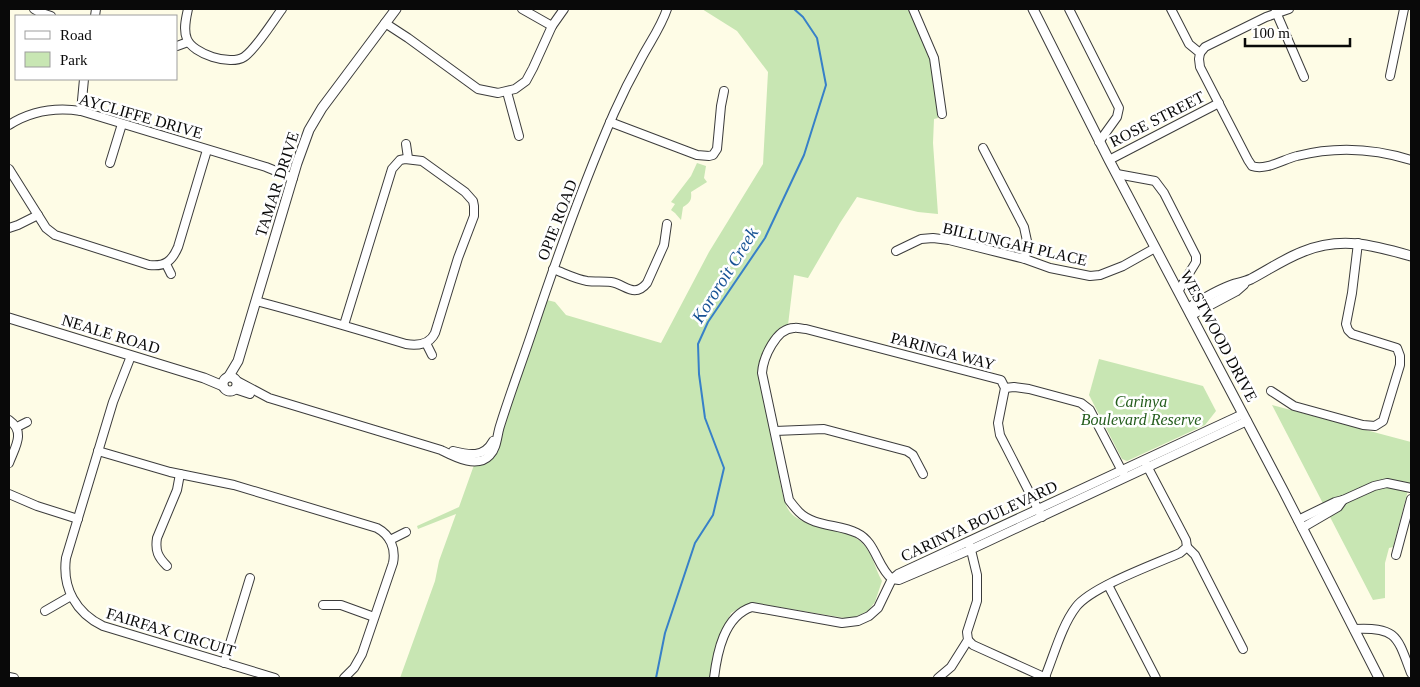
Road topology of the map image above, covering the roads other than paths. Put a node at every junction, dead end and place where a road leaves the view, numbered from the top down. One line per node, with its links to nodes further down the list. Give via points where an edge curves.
1 (34, 9): 16 (street)
2 (188, 9): 20 (street, via 185,30)
3 (282, 9): 20 (street, via 250,52 239,60 202,53)
4 (396, 9): 17 (street, TAMAR DRIVE)
5 (522, 9): 19 (street)
6 (564, 9): 19 (street)
7 (666, 9): 18 (street, OPIE ROAD)
8 (672, 9): 18 (street, OPIE ROAD)
9 (912, 9): 30 (street, via 934,58)
10 (1033, 9): 35 (street, WESTWOOD DRIVE)
11 (1069, 9): 35 (street, via 1119,108 1117,117)
12 (1171, 9): 22 (street, via 1189,44)
13 (1289, 9): 15 (street)
14 (1404, 9): 23 (street)
15 (1276, 12): 22 (street); 24 (street)
16 (48, 15)
17 (387, 22): 27 (street, via 478,89 491,93); 45 (street, TAMAR DRIVE, via 315,119)
18 (661, 24): 31 (street, OPIE ROAD)
19 (552, 26): 27 (street, via 530,74)
20 (188, 42): 21 (street)
21 (178, 46)
22 (1200, 53): 28 (street, via 1200,67)
23 (1390, 76)
24 (1304, 77)
25 (84, 80): 29 (street)
26 (724, 91): 31 (street, via 719,143 709,156 696,155)
27 (507, 92): 34 (street)
28 (1219, 103): 40 (street, ROSE STREET); 41 (street, via 1248,160 1256,167 1338,149 1382,152)
29 (78, 111): 32 (street, AYCLIFFE DRIVE, via 39,111); 33 (street, AYCLIFFE DRIVE)
30 (942, 114)
31 (610, 122): 55 (street, OPIE ROAD)
32 (9, 124)
33 (122, 124): 38 (street, AYCLIFFE DRIVE); 42 (street)
34 (519, 136)
35 (1099, 142): 40 (street, WESTWOOD DRIVE)
36 (406, 144): 39 (street)
37 (983, 148): 53 (street, via 1024,227 1027,241)
38 (207, 150): 45 (street, AYCLIFFE DRIVE); 54 (street, via 178,246)
39 (408, 158): 61 (street, via 400,160 389,176); 62 (street, via 426,163 466,192 474,206 474,216 436,333)
40 (1109, 160): 44 (street, WESTWOOD DRIVE)
41 (1411, 160)
42 (110, 163)
43 (9, 169): 46 (street)
44 (1117, 174): 50 (street, WESTWOOD DRIVE); 57 (street, via 1155,181 1164,193 1196,256 1196,262)
45 (294, 175): 58 (street, TAMAR DRIVE)
46 (38, 215): 48 (street); 54 (street, via 50,232 58,237 149,265)
47 (666, 224): 55 (street, via 664,244 647,283 638,290 611,282 581,280)
48 (9, 228)
49 (1358, 243): 52 (street); 59 (street, via 1314,248 1232,285); 68 (street, via 1347,328 1352,334 1395,347 1400,356 1383,421 1375,426 1363,425 1301,408)
50 (1155, 248): 53 (street, BILLUNGAH PLACE, via 1123,266 1090,276); 57 (street, WESTWOOD DRIVE)
51 (896, 251): 53 (street, BILLUNGAH PLACE, via 921,239 934,238)
52 (1411, 256)
53 (1025, 259)
54 (166, 264): 56 (street)
55 (553, 270): 76 (street, OPIE ROAD, via 498,433)
56 (171, 274)
57 (1178, 290): 59 (street, WESTWOOD DRIVE)
58 (256, 298): 61 (street); 65 (street, TAMAR DRIVE)
59 (1189, 311): 70 (street, WESTWOOD DRIVE)
60 (9, 318): 63 (street, NEALE ROAD)
61 (344, 325): 62 (street, via 406,344)
62 (426, 343): 64 (street)
63 (128, 355): 65 (street, NEALE ROAD, via 204,378); 75 (street, FAIRFAX CIRCUIT)
64 (432, 355)
65 (231, 382): 76 (street, NEALE ROAD, via 250,394 441,450)
66 (1005, 388): 74 (street, PARINGA WAY, via 1001,380 793,327 783,331 762,363); 81 (street, via 1029,389 1081,403 1090,410); 85 (street, PARINGA WAY, via 998,423 1000,435)
67 (1271, 391): 68 (street)
68 (1279, 397): 69 (street)
69 (1273, 405)
70 (1245, 418): 78 (street, CARINYA BOULEVARD); 88 (street, WESTWOOD DRIVE)
71 (9, 420): 73 (street)
72 (27, 422): 73 (street)
73 (17, 427): 77 (street, via 18,440)
74 (775, 432): 80 (street, via 824,428 907,451 913,455); 97 (street, via 789,500 810,520 857,533 866,539)
75 (98, 451): 79 (street); 87 (street, FAIRFAX CIRCUIT)
76 (479, 457)
77 (9, 463)
78 (1146, 464): 81 (street, CARINYA BOULEVARD); 92 (street)
79 (180, 474): 90 (street, via 234,484 368,525 382,531); 95 (street, via 156,545 157,554)
80 (923, 474)
81 (1123, 474): 85 (street, CARINYA BOULEVARD); 86 (street, CARINYA BOULEVARD)
82 (1411, 488): 88 (street, via 1387,483 1374,486 1335,502)
83 (9, 494): 87 (street)
84 (1411, 499): 94 (street)
85 (1038, 509): 86 (street, PARINGA WAY); 91 (street, CARINYA BOULEVARD)
86 (1042, 516): 93 (street, CARINYA BOULEVARD)
87 (78, 518): 99 (street, FAIRFAX CIRCUIT, via 65,566)
88 (1300, 524): 103 (street, WESTWOOD DRIVE)
89 (406, 532): 90 (street)
90 (390, 540): 102 (street, via 393,563)
91 (967, 542): 93 (street); 97 (street, CARINYA BOULEVARD)
92 (1187, 547): 98 (street); 105 (street, via 1195,555)
93 (972, 550): 97 (street, CARINYA BOULEVARD, via 899,580); 104 (street, via 977,575 977,601)
94 (1396, 555)
95 (167, 566)
96 (250, 578): 106 (street)
97 (892, 579): 112 (street, via 878,608 858,622 842,623 752,607 745,609 737,614 719,647)
98 (1108, 585): 114 (street, via 1085,597 1076,607 1065,626); 115 (street)
99 (71, 596): 101 (street); 106 (street, FAIRFAX CIRCUIT, via 83,613 103,626)
100 (322, 604): 102 (street, via 341,605)
101 (45, 611)
102 (374, 617): 111 (street, via 358,661)
103 (1354, 629): 107 (street, via 1384,630 1393,635); 116 (street, WESTWOOD DRIVE)
104 (968, 640): 113 (street, via 951,667); 114 (street)
105 (1243, 649)
106 (224, 663): 110 (street, FAIRFAX CIRCUIT)
107 (1411, 673)
108 (9, 677): 109 (street)
109 (14, 678)
110 (275, 678)
111 (344, 678)
112 (714, 678)
113 (938, 678)
114 (1046, 678)
115 (1156, 678)
116 (1379, 678)

